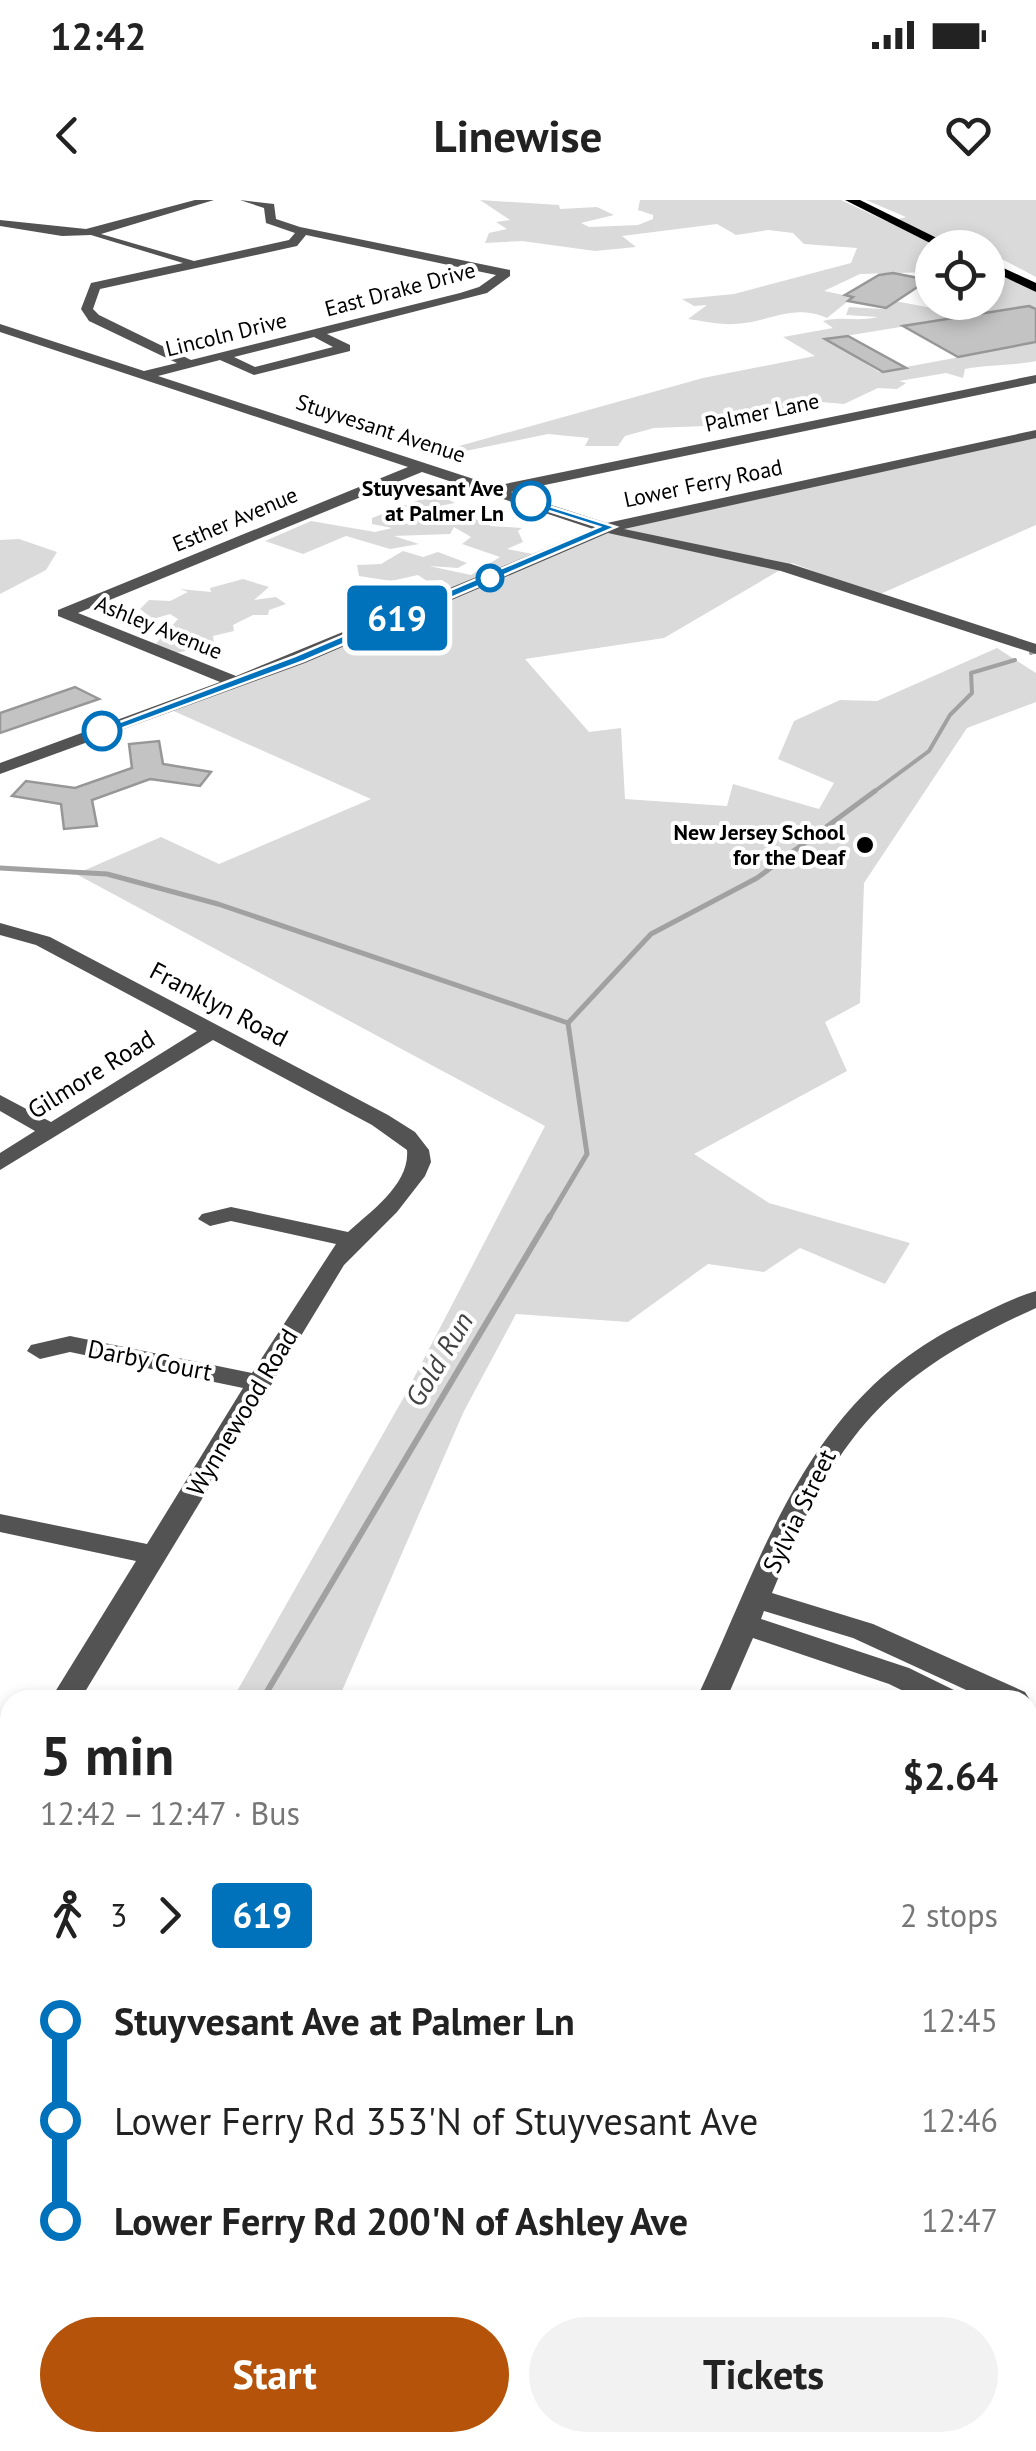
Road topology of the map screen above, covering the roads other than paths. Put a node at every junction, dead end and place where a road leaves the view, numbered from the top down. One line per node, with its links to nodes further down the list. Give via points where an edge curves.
1 (208, 200): 7 (street)
2 (246, 200): 6 (street, via 270,206 270,221)
3 (851, 200): 5 (main road)
4 (0, 223): 7 (street)
5 (915, 231)
6 (303, 232): 8 (street, via 293,242); 12 (street, East Drake Drive, via 506,273 483,290)
7 (90, 235): 8 (street)
8 (193, 262): 14 (street, via 95,286 87,309)
9 (1005, 273): 10 (main road)
10 (1036, 288)
11 (3, 330): 15 (street, Stuyvesant Avenue)
12 (316, 332): 13 (street, Lincoln Drive); 13 (street, via 345,348 254,371)
13 (222, 356): 14 (street, Lincoln Drive)
14 (190, 364): 15 (street, Lincoln Drive)
15 (145, 375): 18 (street, Stuyvesant Avenue)
16 (1036, 379): 19 (street, Palmer Lane)
17 (1036, 434): 20 (street, Lower Ferry Road)
18 (424, 466): 19 (street, Stuyvesant Avenue); 21 (street, Esther Avenue)
19 (496, 490): 20 (street, Stuyvesant Avenue)
20 (610, 527): 22 (street, Stuyvesant Avenue, via 785,567); 23 (street, Lower Ferry Road)
21 (64, 613): 23 (street, Ashley Avenue)
22 (1031, 646)
23 (237, 683): 24 (street, Lower Ferry Road)
24 (0, 769)
25 (0, 929): 26 (street, Franklyn Road, via 43,941)
26 (212, 1031): 28 (street, Gilmore Road); 29 (street, Franklyn Road)
27 (0, 1102): 28 (street)
28 (51, 1132): 30 (street, Gilmore Road)
29 (408, 1139): 32 (street, Wynnewood Road, via 420,1165 410,1186)
30 (0, 1163)
31 (210, 1219): 32 (street, via 232,1214)
32 (350, 1240): 35 (street, Wynnewood Road)
33 (1036, 1299): 38 (street, Sylvia Street, via 934,1348 861,1406 811,1474)
34 (40, 1351): 35 (street, Darby Court, via 70,1344)
35 (260, 1383): 37 (street, Wynnewood Road)
36 (0, 1522): 37 (street)
37 (155, 1555): 39 (street, Wynnewood Road)
38 (751, 1612): 40 (street, Sylvia Street); 41 (street); 42 (street, via 864,1631)
39 (71, 1690)
40 (716, 1690)
41 (927, 1690)
42 (992, 1690)

